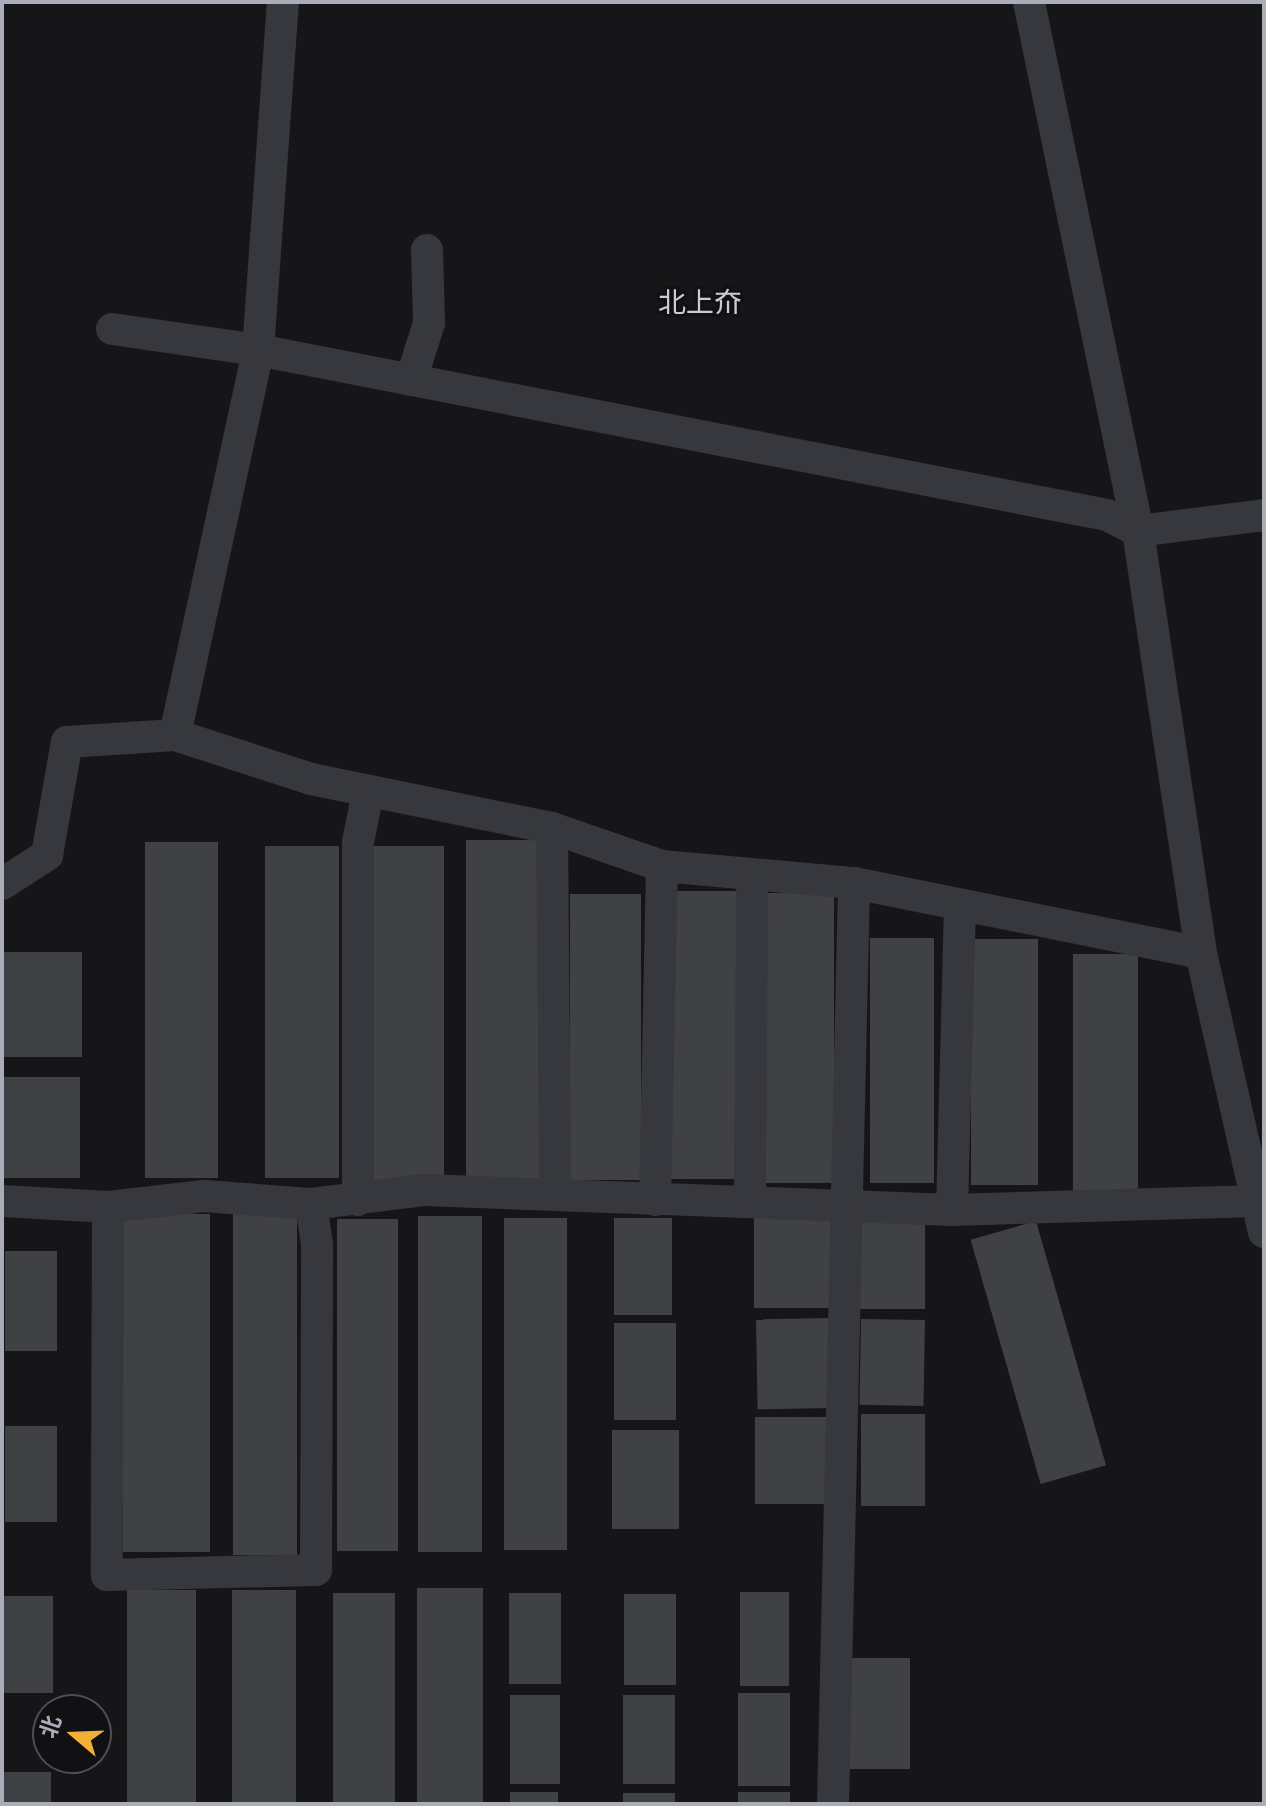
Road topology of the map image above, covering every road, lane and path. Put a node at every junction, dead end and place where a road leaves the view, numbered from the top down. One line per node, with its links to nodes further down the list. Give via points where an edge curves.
1 (283, 2): 5 (street)
2 (1029, 2): 8 (street)
3 (427, 250): 6 (street, via 429,323)
4 (112, 329): 5 (street)
5 (258, 350): 6 (street); 9 (street)
6 (411, 380): 8 (street, via 1107,515)
7 (1264, 515): 8 (street)
8 (1138, 531): 17 (street)
9 (175, 735): 10 (street); 15 (street, via 67,742 47,855)
10 (368, 792): 11 (street); 20 (street, via 358,842)
11 (552, 828): 12 (street); 19 (street)
12 (662, 866): 13 (street); 21 (street)
13 (752, 877): 14 (street); 23 (street)
14 (854, 883): 16 (street); 26 (street)
15 (2, 884)
16 (960, 906): 17 (street); 27 (street)
17 (1201, 953): 18 (street)
18 (1251, 1123): 28 (street)
19 (555, 1195): 20 (street, via 425,1190); 21 (street)
20 (358, 1200): 24 (street)
21 (655, 1200): 23 (street)
22 (2, 1201): 25 (street)
23 (750, 1202): 26 (street)
24 (311, 1204): 25 (street, via 204,1196); 25 (street, via 317,1244 316,1570 107,1575)
25 (108, 1207)
26 (847, 1208): 27 (street); 29 (street)
27 (952, 1210): 28 (street)
28 (1260, 1217)
29 (833, 1804)

